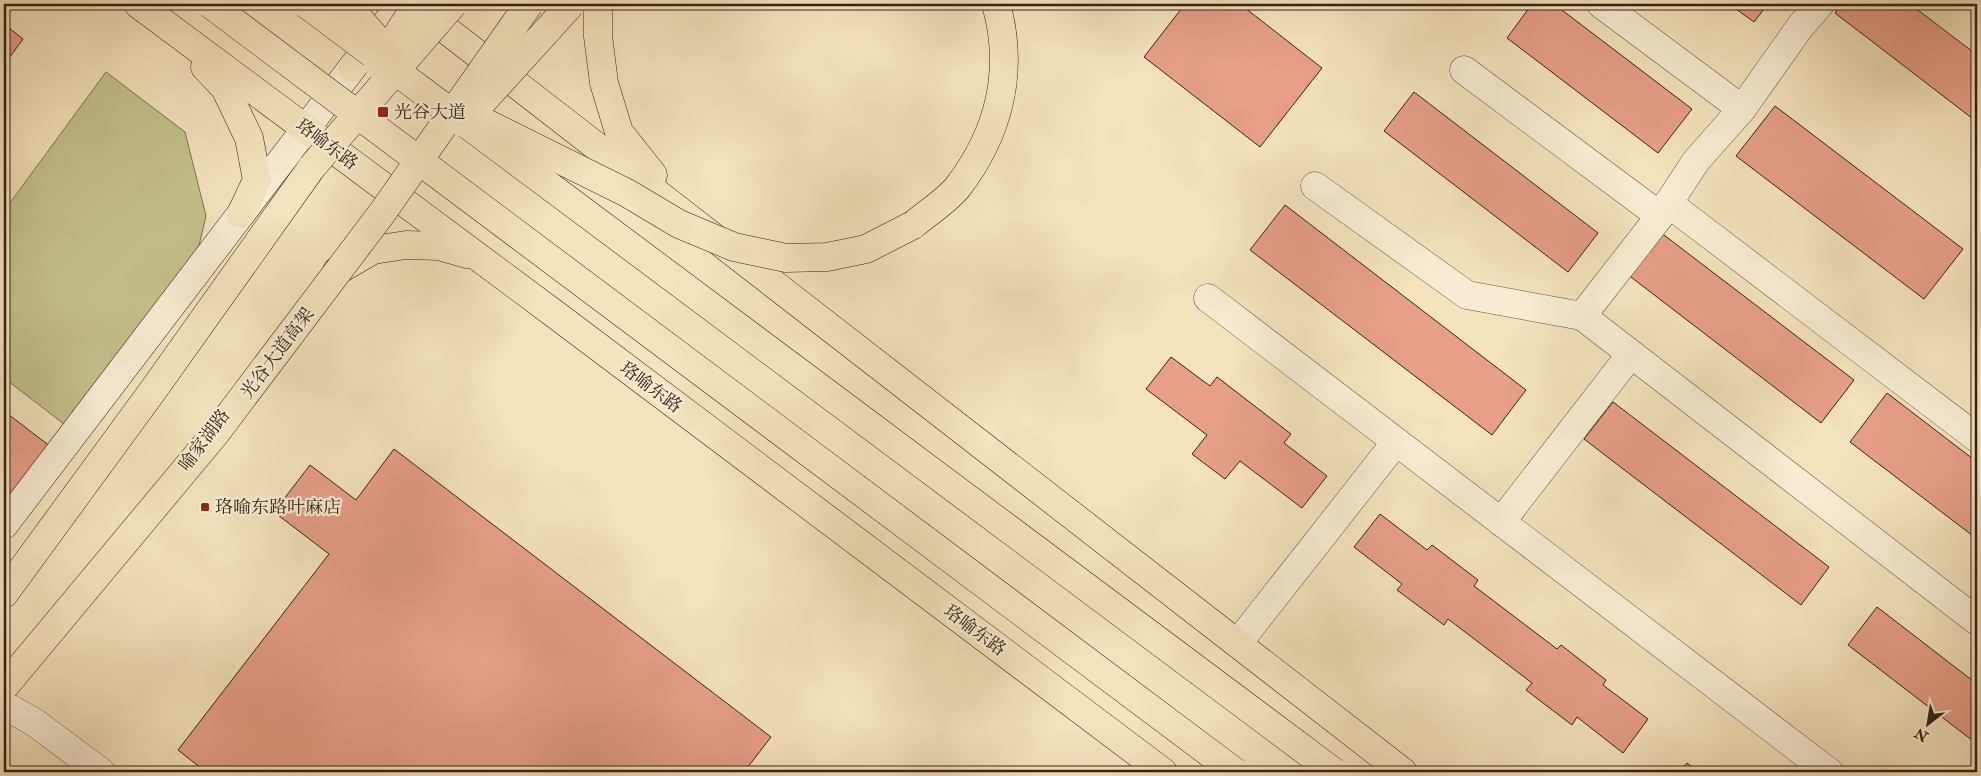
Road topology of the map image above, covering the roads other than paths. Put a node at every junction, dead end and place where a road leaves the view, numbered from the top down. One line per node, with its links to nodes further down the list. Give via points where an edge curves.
1 (138, 4): 16 (main road, 珞喻东路)
2 (210, 4): 46 (main road, bridge)
3 (306, 4): 20 (main road, bridge)
4 (346, 4): 20 (main road, bridge)
5 (401, 4): 18 (main road)
6 (413, 4): 17 (main road)
7 (417, 4): 24 (main road, bridge)
8 (453, 4): 24 (main road, bridge)
9 (529, 4): 26 (main road, 光谷大道高架, bridge)
10 (536, 4): 17 (main road)
11 (571, 4): 26 (main road, bridge)
12 (598, 4): 27 (main road, via 604,83 619,132)
13 (996, 4): 20 (main road, bridge, via 1005,61 1000,101 986,143 956,190 912,225 866,249 828,257 786,258 734,247 679,224 627,193)
14 (1601, 4): 21 (street)
15 (1820, 4): 21 (street)
16 (161, 20): 22 (main road, 珞喻东路); 29 (main road, via 225,88 250,138 257,180)
17 (490, 62): 23 (main road); 27 (main road)
18 (352, 68): 22 (street)
19 (1464, 70): 28 (street)
20 (423, 92): 47 (main road, bridge)
21 (1742, 109): 28 (street, via 1696,161)
22 (306, 128): 26 (main road, 珞喻东路); 29 (street)
23 (440, 129): 26 (street, 喻家湖路)
24 (312, 167): 39 (main road)
25 (1315, 186): 33 (street, via 1467,295)
26 (387, 203): 30 (main road, 珞喻东路); 31 (street, 喻家湖路); 42 (main road, 光谷大道高架, bridge, via 215,434)
27 (678, 208): 41 (main road)
28 (1664, 209): 33 (street); 35 (street)
29 (241, 214): 38 (street)
30 (480, 258): 31 (main road, via 439,246 406,245 373,250); 45 (main road, 珞喻东路)
31 (328, 277): 43 (street, 喻家湖路)
32 (1208, 298): 36 (street)
33 (1582, 316): 34 (street)
34 (1631, 354): 37 (street); 40 (street)
35 (1977, 438)
36 (1396, 442): 37 (street); 41 (street)
37 (1501, 522): 49 (street)
38 (4, 525)
39 (4, 594)
40 (1977, 621)
41 (1238, 643): 48 (main road)
42 (4, 687)
43 (4, 704): 44 (street)
44 (101, 772)
45 (1163, 772)
46 (1235, 772)
47 (1334, 772)
48 (1403, 772)
49 (1829, 772)

